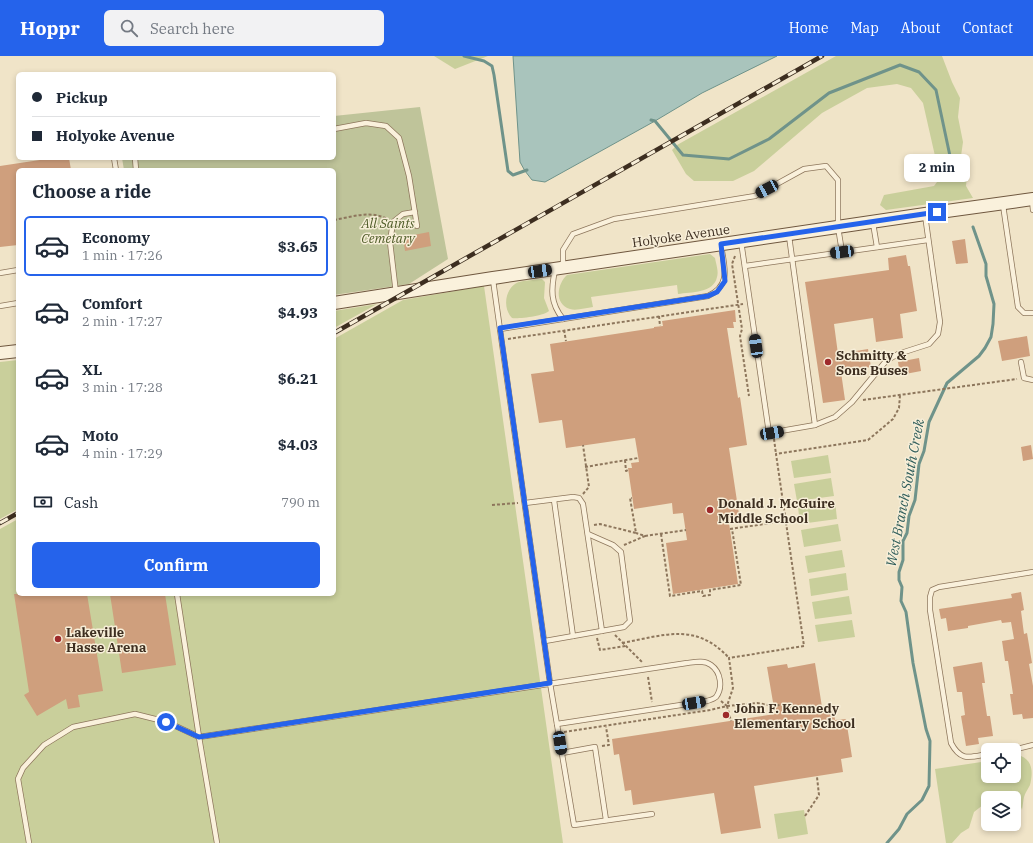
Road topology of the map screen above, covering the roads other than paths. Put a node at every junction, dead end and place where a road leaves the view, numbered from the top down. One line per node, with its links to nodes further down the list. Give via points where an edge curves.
1 (336, 129): 4 (lane, via 366,124 386,126 399,138)
2 (1002, 203): 3 (street, Holyoke Avenue); 5 (street, Holyoke Avenue); 25 (lane, via 1018,307 1024,313)
3 (1032, 203)
4 (415, 212): 7 (lane); 21 (lane, via 403,214 393,222 390,242)
5 (925, 214): 6 (street, Holyoke Avenue); 10 (lane)
6 (873, 221): 8 (street, Holyoke Avenue); 13 (lane)
7 (418, 226)
8 (838, 227): 9 (street, Holyoke Avenue); 14 (lane); 17 (lane, via 838,180 826,166 804,169 755,196 614,219 573,234 563,250)
9 (788, 234): 12 (street, Holyoke Avenue); 15 (lane)
10 (928, 240): 13 (lane); 32 (lane, via 940,322 938,334 929,344 898,354 886,361 852,402 835,417)
11 (721, 244): 12 (street, Holyoke Avenue); 17 (street, Holyoke Avenue); 26 (lane, via 725,281 717,292 708,296)
12 (742, 246): 16 (lane)
13 (877, 247): 14 (lane)
14 (842, 252): 15 (lane)
15 (792, 259): 16 (lane); 32 (lane)
16 (745, 266): 32 (lane, via 769,433)
17 (559, 268): 20 (street, Holyoke Avenue); 26 (lane, via 551,288 552,299)
18 (16, 270): 19 (lane)
19 (0, 273)
20 (493, 278): 21 (street, Holyoke Avenue); 27 (lane)
21 (396, 293): 23 (street, Holyoke Avenue)
22 (16, 303): 24 (lane)
23 (336, 303)
24 (0, 306)
25 (1033, 313)
26 (563, 319): 27 (lane)
27 (500, 328): 34 (lane)
28 (16, 351): 29 (street)
29 (0, 353)
30 (1021, 362): 31 (lane, via 1024,378)
31 (1033, 380)
32 (815, 425)
33 (554, 500): 34 (lane); 35 (lane, via 579,498 583,504); 39 (lane)
34 (525, 503): 40 (lane)
35 (588, 534): 38 (lane); 38 (lane, via 621,552 630,621 624,627)
36 (1033, 572): 47 (lane, via 939,587 932,590 930,597 951,743 956,752 963,757)
37 (177, 596): 43 (lane)
38 (602, 631): 39 (lane)
39 (573, 636): 40 (lane)
40 (545, 641): 41 (lane)
41 (550, 683): 42 (lane); 42 (lane, via 702,662 712,665 719,674 720,685 716,697 707,701); 43 (lane)
42 (557, 724): 46 (lane)
43 (199, 737): 50 (lane, via 166,722 135,714 73,727 44,745 23,768 18,779); 51 (lane)
44 (1033, 746): 45 (lane)
45 (1021, 748)
46 (562, 754): 49 (lane, via 574,825); 49 (lane, via 596,747)
47 (981, 755)
48 (652, 814): 49 (lane)
49 (606, 820)
50 (29, 843)
51 (217, 843)

